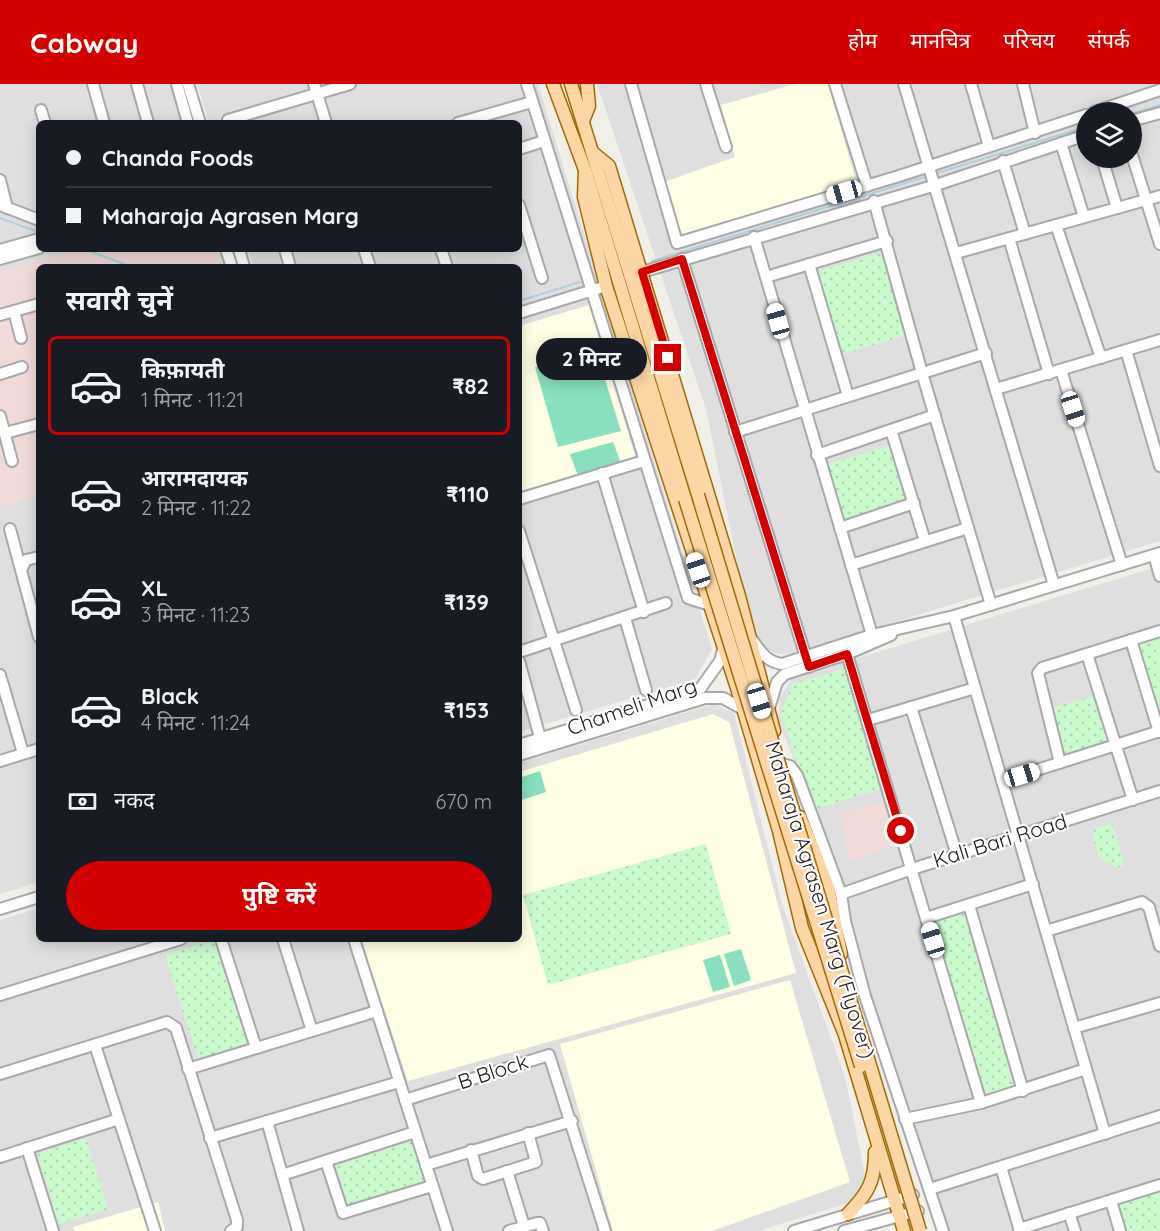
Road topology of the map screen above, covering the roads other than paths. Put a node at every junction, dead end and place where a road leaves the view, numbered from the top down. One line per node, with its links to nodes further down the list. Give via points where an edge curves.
1 (93, 84): 25 (street)
2 (137, 84): 26 (street)
3 (177, 84): 27 (street)
4 (188, 84): 28 (street)
5 (350, 84): 16 (street)
6 (527, 84): 18 (street)
7 (553, 84): 44 (main road, Maharaja Agrasen Marg (Flyover))
8 (571, 84): 32 (main road, Maharaja Agrasen Marg (Flyover))
9 (587, 84): 32 (main road, via 589,106)
10 (631, 84): 47 (street, via 677,243)
11 (706, 84): 38 (street)
12 (835, 84): 47 (street)
13 (904, 84): 45 (street)
14 (970, 84): 37 (street)
15 (1025, 85): 33 (street)
16 (316, 89): 29 (street); 30 (street)
17 (1160, 90): 19 (street)
18 (532, 102): 31 (street); 35 (street)
19 (1124, 102)
20 (41, 110): 24 (street)
21 (1160, 112): 22 (street)
22 (1142, 118)
23 (1076, 119): 33 (street)
24 (44, 120)
25 (103, 120)
26 (147, 120)
27 (187, 120)
28 (199, 120)
29 (228, 120)
30 (325, 120)
31 (469, 120)
32 (583, 121): 40 (main road, Maharaja Agrasen Marg (Flyover))
33 (1035, 133): 37 (street)
34 (1076, 138): 36 (street)
35 (544, 141): 39 (street); 74 (street)
36 (1061, 142): 41 (street); 55 (street)
37 (989, 146): 45 (street)
38 (726, 147)
39 (522, 148)
40 (592, 152): 54 (main road, Maharaja Agrasen Marg (Flyover)); 70 (main road, via 609,166)
41 (1003, 161): 45 (street); 58 (street)
42 (1105, 168): 52 (street)
43 (1136, 168): 49 (street)
44 (585, 170): 54 (main road, Maharaja Agrasen Marg (Flyover)); 73 (main road, via 584,197)
45 (933, 173): 47 (street); 50 (street); 66 (street)
46 (0, 180): 51 (street)
47 (867, 186)
48 (1160, 196): 49 (street)
49 (1146, 200): 52 (street); 63 (street)
50 (874, 201): 59 (street); 62 (street)
51 (3, 206): 56 (street)
52 (1117, 208): 55 (street)
53 (522, 215): 72 (street)
54 (605, 217): 232 (main road, Maharaja Agrasen Marg (Flyover), bridge); 233 (main road, Maharaja Agrasen Marg (Flyover), bridge)
55 (1084, 217): 57 (street)
56 (36, 219)
57 (1056, 225): 58 (street); 83 (street)
58 (1025, 234): 60 (street)
59 (754, 237): 68 (street); 71 (street)
60 (1009, 238): 66 (street); 88 (street)
61 (36, 240): 65 (street)
62 (887, 241): 69 (street); 86 (street)
63 (1160, 244)
64 (36, 249): 67 (street)
65 (0, 250)
66 (956, 253): 82 (street)
67 (0, 259)
68 (682, 259): 70 (street); 96 (street)
69 (809, 264): 71 (street); 90 (street)
70 (642, 272): 117 (main road)
71 (766, 277): 91 (street)
72 (542, 278)
73 (606, 286): 74 (street); 120 (main road)
74 (590, 291): 77 (street); 99 (street)
75 (36, 305): 76 (street)
76 (14, 311): 78 (street); 79 (street)
77 (522, 312)
78 (0, 315)
79 (21, 338)
80 (1160, 340): 81 (street)
81 (1126, 350): 83 (street); 101 (street)
82 (986, 353): 86 (street); 89 (street)
83 (1101, 358): 85 (street)
84 (22, 367): 87 (street)
85 (1061, 370): 88 (street); 113 (street)
86 (922, 373): 90 (street); 92 (street)
87 (0, 374)
88 (1049, 374): 89 (street)
89 (996, 390): 116 (street)
90 (848, 396): 91 (street)
91 (803, 410): 96 (street); 98 (street)
92 (935, 415): 95 (street); 106 (street)
93 (0, 419): 97 (street)
94 (36, 426): 97 (street)
95 (891, 430): 98 (street); 104 (street)
96 (735, 432): 135 (street)
97 (5, 433): 100 (street)
98 (817, 455): 105 (street)
99 (644, 460): 102 (street); 120 (street, via 688,598)
100 (12, 461)
101 (1160, 465)
102 (602, 473): 103 (street); 121 (street)
103 (522, 498)
104 (914, 503): 105 (street); 109 (street)
105 (840, 528): 112 (street)
106 (968, 528): 109 (street); 119 (street)
107 (10, 529): 114 (street)
108 (522, 540): 130 (street)
109 (925, 542): 112 (street)
110 (1157, 554): 113 (street); 115 (street)
111 (36, 558): 114 (street, via 26,560)
112 (851, 565): 128 (street)
113 (1122, 565): 116 (street)
114 (21, 568): 124 (street)
115 (1160, 576)
116 (1054, 585): 119 (street)
117 (739, 596): 120 (street); 127 (main road)
118 (666, 603): 121 (street)
119 (991, 604): 122 (street)
120 (710, 605): 131 (main road)
121 (644, 612): 123 (street)
122 (954, 616): 125 (street); 138 (street)
123 (625, 618): 130 (street); 139 (street)
124 (36, 623)
125 (901, 630): 128 (street); 133 (street)
126 (1160, 631): 129 (street)
127 (750, 635): 135 (street, via 763,656 773,663); 142 (main road)
128 (872, 635): 135 (street)
129 (1131, 640): 134 (street); 145 (street)
130 (554, 641): 132 (street); 143 (street)
131 (724, 646): 141 (main road); 146 (street, Chameli Marg, via 720,661 700,689)
132 (522, 651)
133 (847, 654): 135 (street); 144 (street)
134 (1087, 654): 148 (street); 153 (street, via 1042,668 1038,673)
135 (808, 661): 142 (street, via 777,682)
136 (0, 675): 151 (street)
137 (522, 682): 146 (street)
138 (975, 688): 140 (street); 155 (street)
139 (646, 690)
140 (911, 707): 144 (street); 161 (street)
141 (743, 709): 146 (street, Chameli Marg, via 723,698 705,698); 158 (main road)
142 (769, 709): 154 (main road)
143 (576, 710)
144 (868, 720): 162 (street)
145 (1159, 732): 148 (street)
146 (541, 742): 147 (street, Chameli Marg); 150 (street, Chameli Marg)
147 (522, 745)
148 (1116, 745): 153 (street); 157 (street)
149 (36, 750): 151 (street)
150 (522, 752)
151 (23, 753): 152 (street)
152 (0, 761)
153 (1060, 763): 155 (street)
154 (782, 764): 159 (main road); 164 (street, via 790,766 797,775)
155 (1002, 781): 160 (street)
156 (1160, 791): 157 (street, Kali Bari Road)
157 (1133, 800): 160 (street, Kali Bari Road)
158 (778, 831): 159 (main road, via 799,885 811,889 818,879 807,847); 176 (main road, via 802,928)
159 (808, 836): 175 (main road, via 828,887)
160 (1018, 836): 161 (street, Kali Bari Road); 163 (street)
161 (957, 855): 162 (street, Kali Bari Road)
162 (912, 869): 164 (street, Kali Bari Road); 168 (street)
163 (1033, 884): 166 (street); 169 (street)
164 (842, 894): 193 (street, via 845,921 865,996)
165 (36, 898): 167 (street)
166 (969, 905): 168 (street); 188 (street)
167 (0, 909)
168 (926, 918): 190 (street)
169 (1046, 931): 174 (street, via 1142,902 1149,907); 180 (street)
170 (171, 942): 177 (street)
171 (221, 942): 183 (street)
172 (284, 942): 181 (street)
173 (355, 942): 179 (street)
174 (1160, 946)
175 (843, 964): 176 (main road, via 837,975 830,978); 212 (main road)
176 (820, 973): 200 (main road, via 845,1035)
177 (0, 995)
178 (1160, 1003): 180 (street)
179 (377, 1011): 181 (street); 187 (street)
180 (1074, 1028): 185 (street)
181 (312, 1031): 183 (street)
182 (95, 1045): 184 (street, via 167,1022 176,1028); 186 (street); 192 (street)
183 (256, 1048): 184 (street)
184 (188, 1069): 199 (street)
185 (1086, 1069): 188 (street); 198 (street)
186 (1, 1072)
187 (399, 1082): 189 (street); 194 (street)
188 (1023, 1091): 190 (street)
189 (405, 1100): 195 (street, B Block, via 549,1055); 196 (street)
190 (981, 1103): 193 (street)
191 (1160, 1116): 198 (street)
192 (119, 1119): 201 (street); 222 (street)
193 (905, 1119): 211 (street)
194 (267, 1121): 199 (street); 208 (street)
195 (572, 1121): 197 (street); 228 (street, B Block)
196 (415, 1132): 204 (street); 205 (street)
197 (528, 1133): 202 (street); 207 (street, via 536,1162)
198 (1106, 1134): 206 (street)
199 (210, 1138): 223 (street, via 237,1220 237,1227)
200 (875, 1139): 213 (main road); 217 (main road, via 875,1169 868,1193)
201 (27, 1148): 203 (street); 221 (street)
202 (471, 1150): 205 (street); 207 (street, via 480,1178)
203 (0, 1157)
204 (326, 1161): 208 (street); 210 (street, via 343,1213)
205 (426, 1166): 210 (street)
206 (1001, 1167): 211 (street); 220 (street)
207 (507, 1171): 219 (street)
208 (282, 1175): 224 (street)
209 (1160, 1185): 214 (street)
210 (432, 1186): 225 (street)
211 (930, 1189): 234 (street)
212 (913, 1195): 213 (street); 215 (main road)
213 (894, 1200): 217 (street); 218 (main road)
214 (1111, 1201): 216 (street); 236 (street)
215 (918, 1211): 218 (street); 233 (main road)
216 (1069, 1213): 220 (street); 235 (street)
217 (848, 1214): 229 (street)
218 (899, 1215): 230 (street); 231 (main road)
219 (524, 1226): 226 (street); 227 (street, via 540,1223)
220 (1019, 1230)
221 (53, 1231)
222 (154, 1231)
223 (231, 1231)
224 (298, 1231)
225 (447, 1231)
226 (508, 1231)
227 (543, 1231)
228 (605, 1231)
229 (794, 1231)
230 (844, 1231)
231 (904, 1231)
232 (912, 1231)
233 (922, 1231)
234 (943, 1231)
235 (1075, 1231)
236 (1120, 1231)

